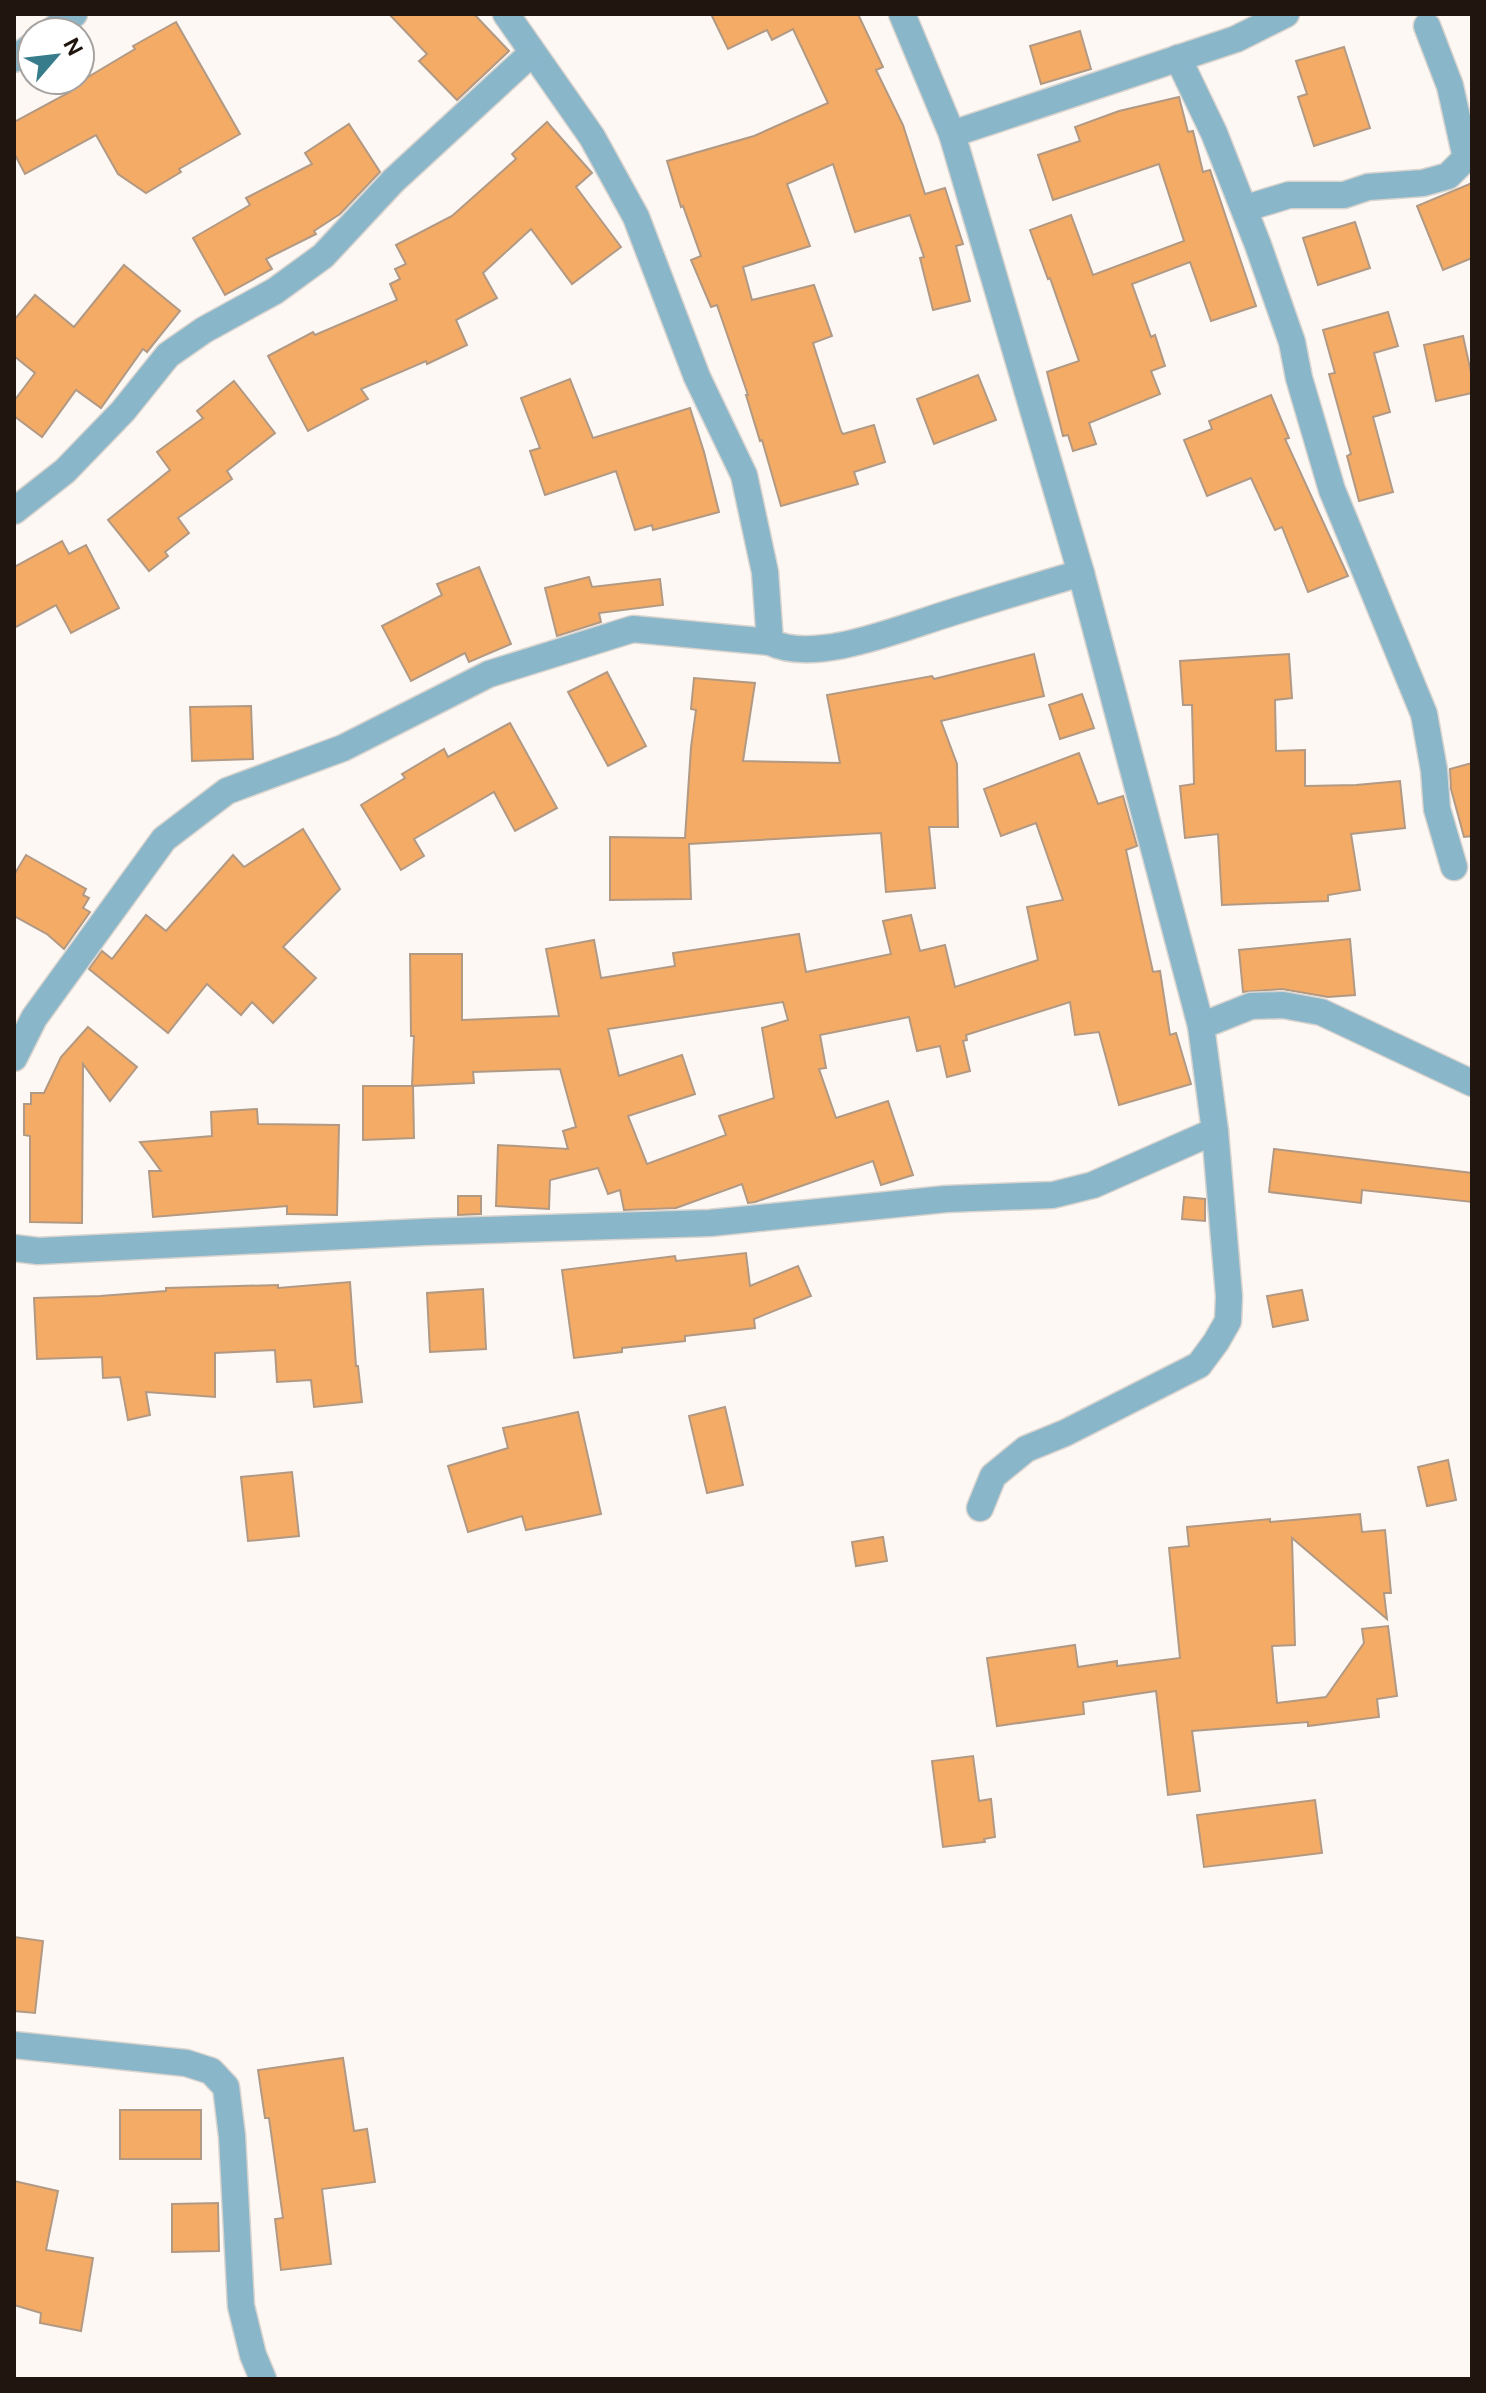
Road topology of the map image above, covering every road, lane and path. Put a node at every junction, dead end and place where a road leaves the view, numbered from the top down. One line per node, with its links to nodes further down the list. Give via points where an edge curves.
1 (506, 14): 5 (street)
2 (902, 14): 7 (street)
3 (1286, 14): 6 (street, via 1236,39)
4 (1427, 26): 8 (street, via 1450,86 1466,158 1448,176 1423,183 1368,187 1344,195 1289,195)
5 (532, 53): 9 (street, via 393,181 323,256 168,355 65,471); 11 (street, via 592,137 636,217 697,377 744,475 765,572)
6 (1178, 58): 7 (street); 8 (street)
7 (952, 134): 10 (street)
8 (1245, 210): 12 (street, via 1292,342 1332,490 1424,714 1437,809)
9 (14, 511)
10 (1081, 573): 11 (street, via 879,637 825,648 782,648); 13 (street)
11 (770, 642): 14 (street, via 633,629 489,674 343,748 227,791 164,839 34,1018)
12 (1454, 867)
13 (1201, 1026): 15 (street, via 1251,1006 1321,1012); 16 (street)
14 (14, 1058)
15 (1472, 1083)
16 (1215, 1131): 17 (street, via 1093,1185 1053,1195 946,1199 710,1223); 18 (street, via 1229,1296 1228,1321 1216,1342 1199,1365 1026,1449 993,1476)
17 (14, 1248)
18 (980, 1508)
19 (14, 2045): 20 (street, via 186,2063 211,2071 226,2087 241,2306)
20 (263, 2379)

